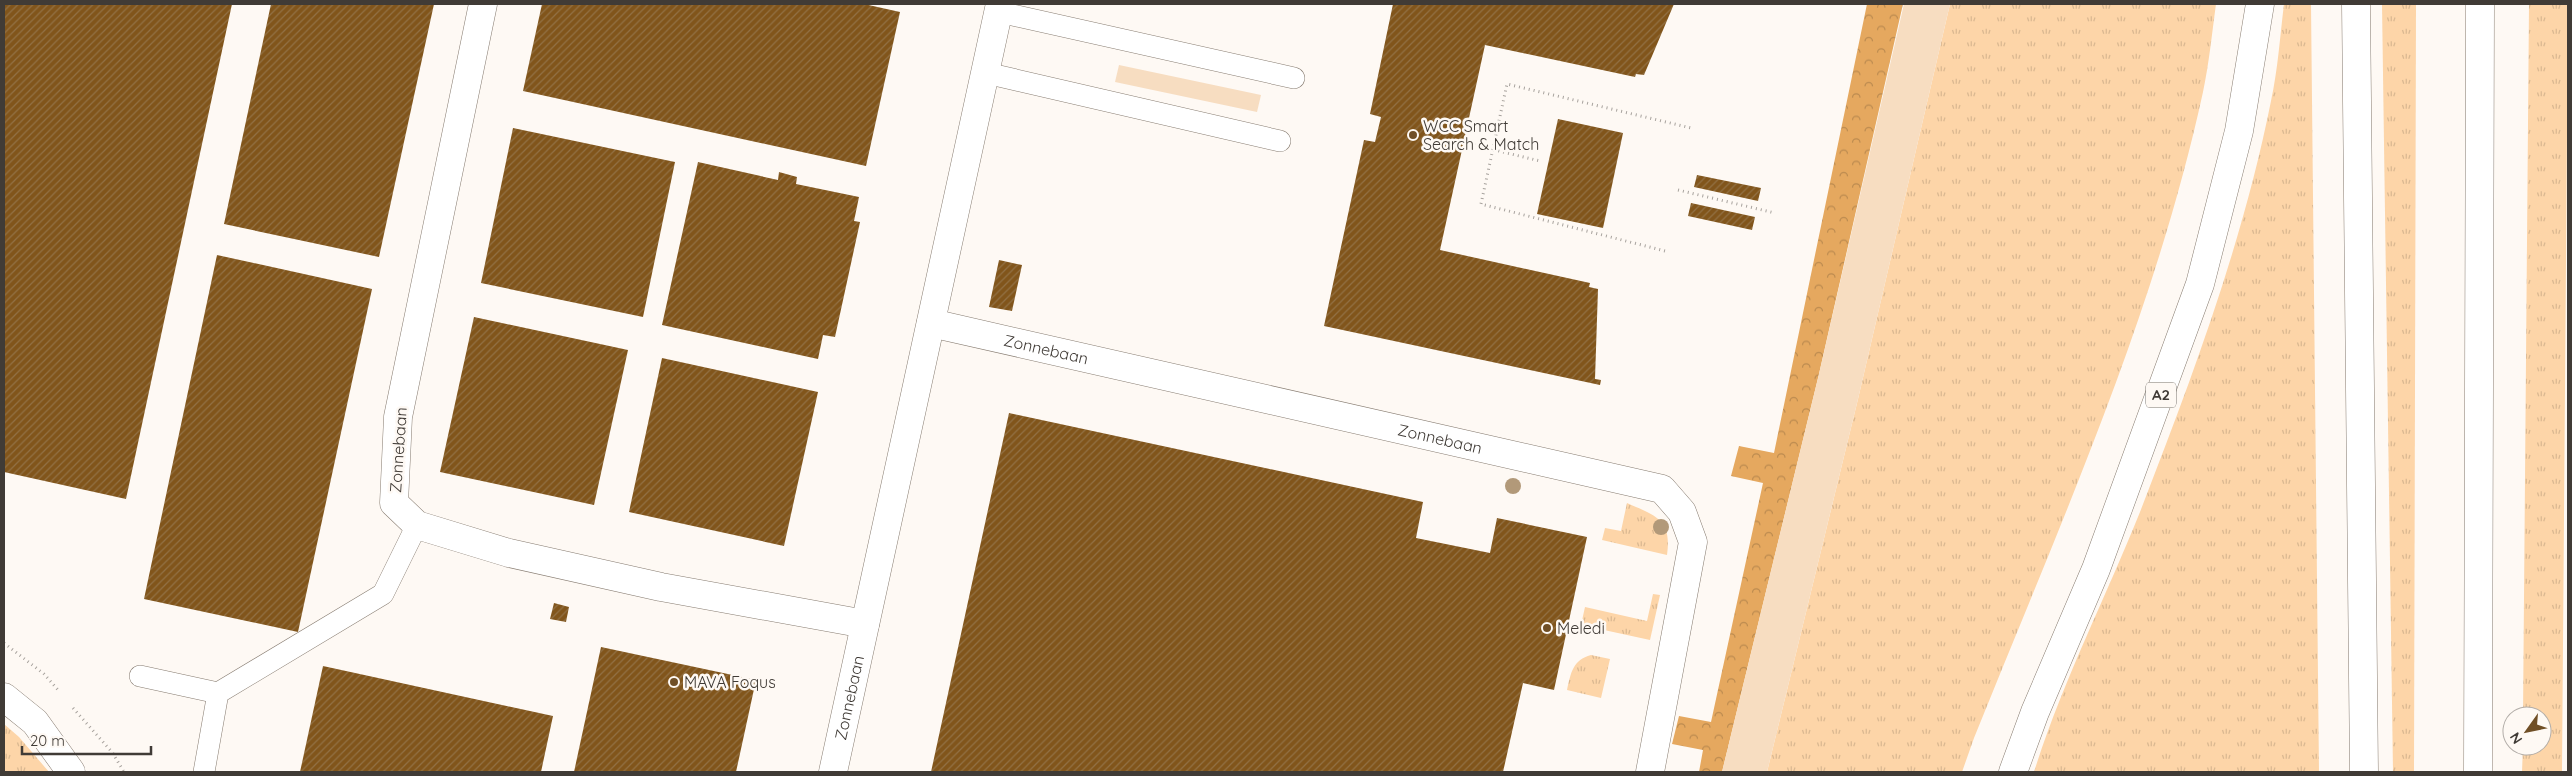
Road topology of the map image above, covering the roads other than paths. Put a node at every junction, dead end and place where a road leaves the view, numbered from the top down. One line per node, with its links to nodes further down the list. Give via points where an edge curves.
1 (483, 4): 10 (main road, Zonnebaan, via 398,417 394,503)
2 (2260, 4): 19 (main road, A2, via 2239,131 2200,284 2096,569)
3 (2356, 4): 20 (main road)
4 (2480, 4): 21 (main road)
5 (999, 8): 6 (main road, Zonnebaan); 7 (lane)
6 (986, 73): 8 (lane); 9 (main road, Zonnebaan)
7 (1294, 78)
8 (1280, 141)
9 (931, 323): 11 (main road, Zonnebaan); 18 (main road, Zonnebaan, via 1662,489 1682,512 1693,542)
10 (417, 525): 11 (main road, Zonnebaan, via 509,553 661,587); 13 (lane, via 383,594)
11 (865, 624): 17 (main road, Zonnebaan)
12 (140, 676): 13 (lane)
13 (218, 692): 16 (lane)
14 (4, 697): 15 (main road, via 34,722)
15 (71, 772)
16 (204, 772)
17 (833, 772)
18 (1650, 772)
19 (2013, 772)
20 (2364, 772)
21 (2478, 772)

